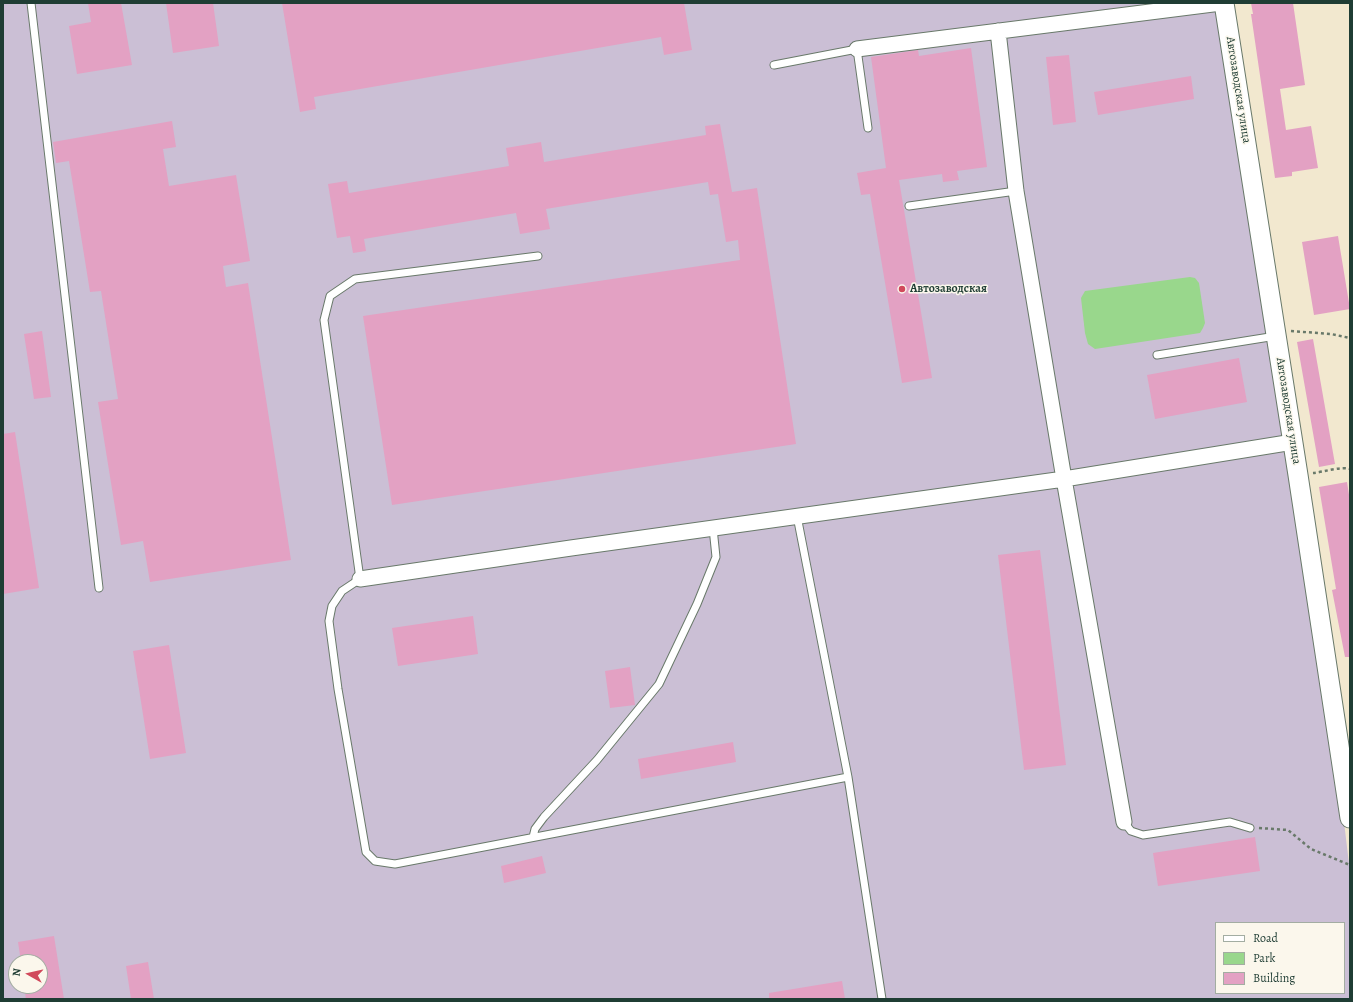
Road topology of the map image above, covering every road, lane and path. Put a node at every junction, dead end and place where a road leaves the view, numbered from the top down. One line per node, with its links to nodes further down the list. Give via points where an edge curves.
1 (31, 3): 20 (lane)
2 (1223, 3): 3 (street); 10 (street, Автозаводская улица)
3 (998, 31): 4 (street); 7 (street)
4 (857, 49): 5 (lane); 6 (lane)
5 (774, 65)
6 (868, 128)
7 (1016, 191): 8 (lane); 16 (street)
8 (909, 206)
9 (538, 256): 19 (lane, via 355,279 330,296 324,320)
10 (1276, 332): 11 (path, via 1331,334); 12 (lane); 13 (street, Автозаводская улица)
11 (1350, 338)
12 (1157, 355)
13 (1293, 442): 15 (street, Автозаводская улица); 16 (street)
14 (1350, 469): 15 (path, via 1344,467)
15 (1298, 475): 22 (street, Автозаводская улица)
16 (1064, 479): 17 (street); 23 (street)
17 (797, 516): 18 (street); 21 (lane)
18 (713, 528): 19 (street); 25 (lane, via 716,557 659,684 597,760 544,816)
19 (360, 579): 25 (lane, via 342,591 332,606 329,621 366,852 375,861 395,864)
20 (99, 588)
21 (848, 777): 25 (lane); 27 (lane)
22 (1350, 818)
23 (1124, 822): 24 (lane, via 1131,831 1143,835 1230,822)
24 (1250, 828): 26 (path, via 1288,830 1311,849)
25 (533, 837)
26 (1350, 865)
27 (882, 999)

